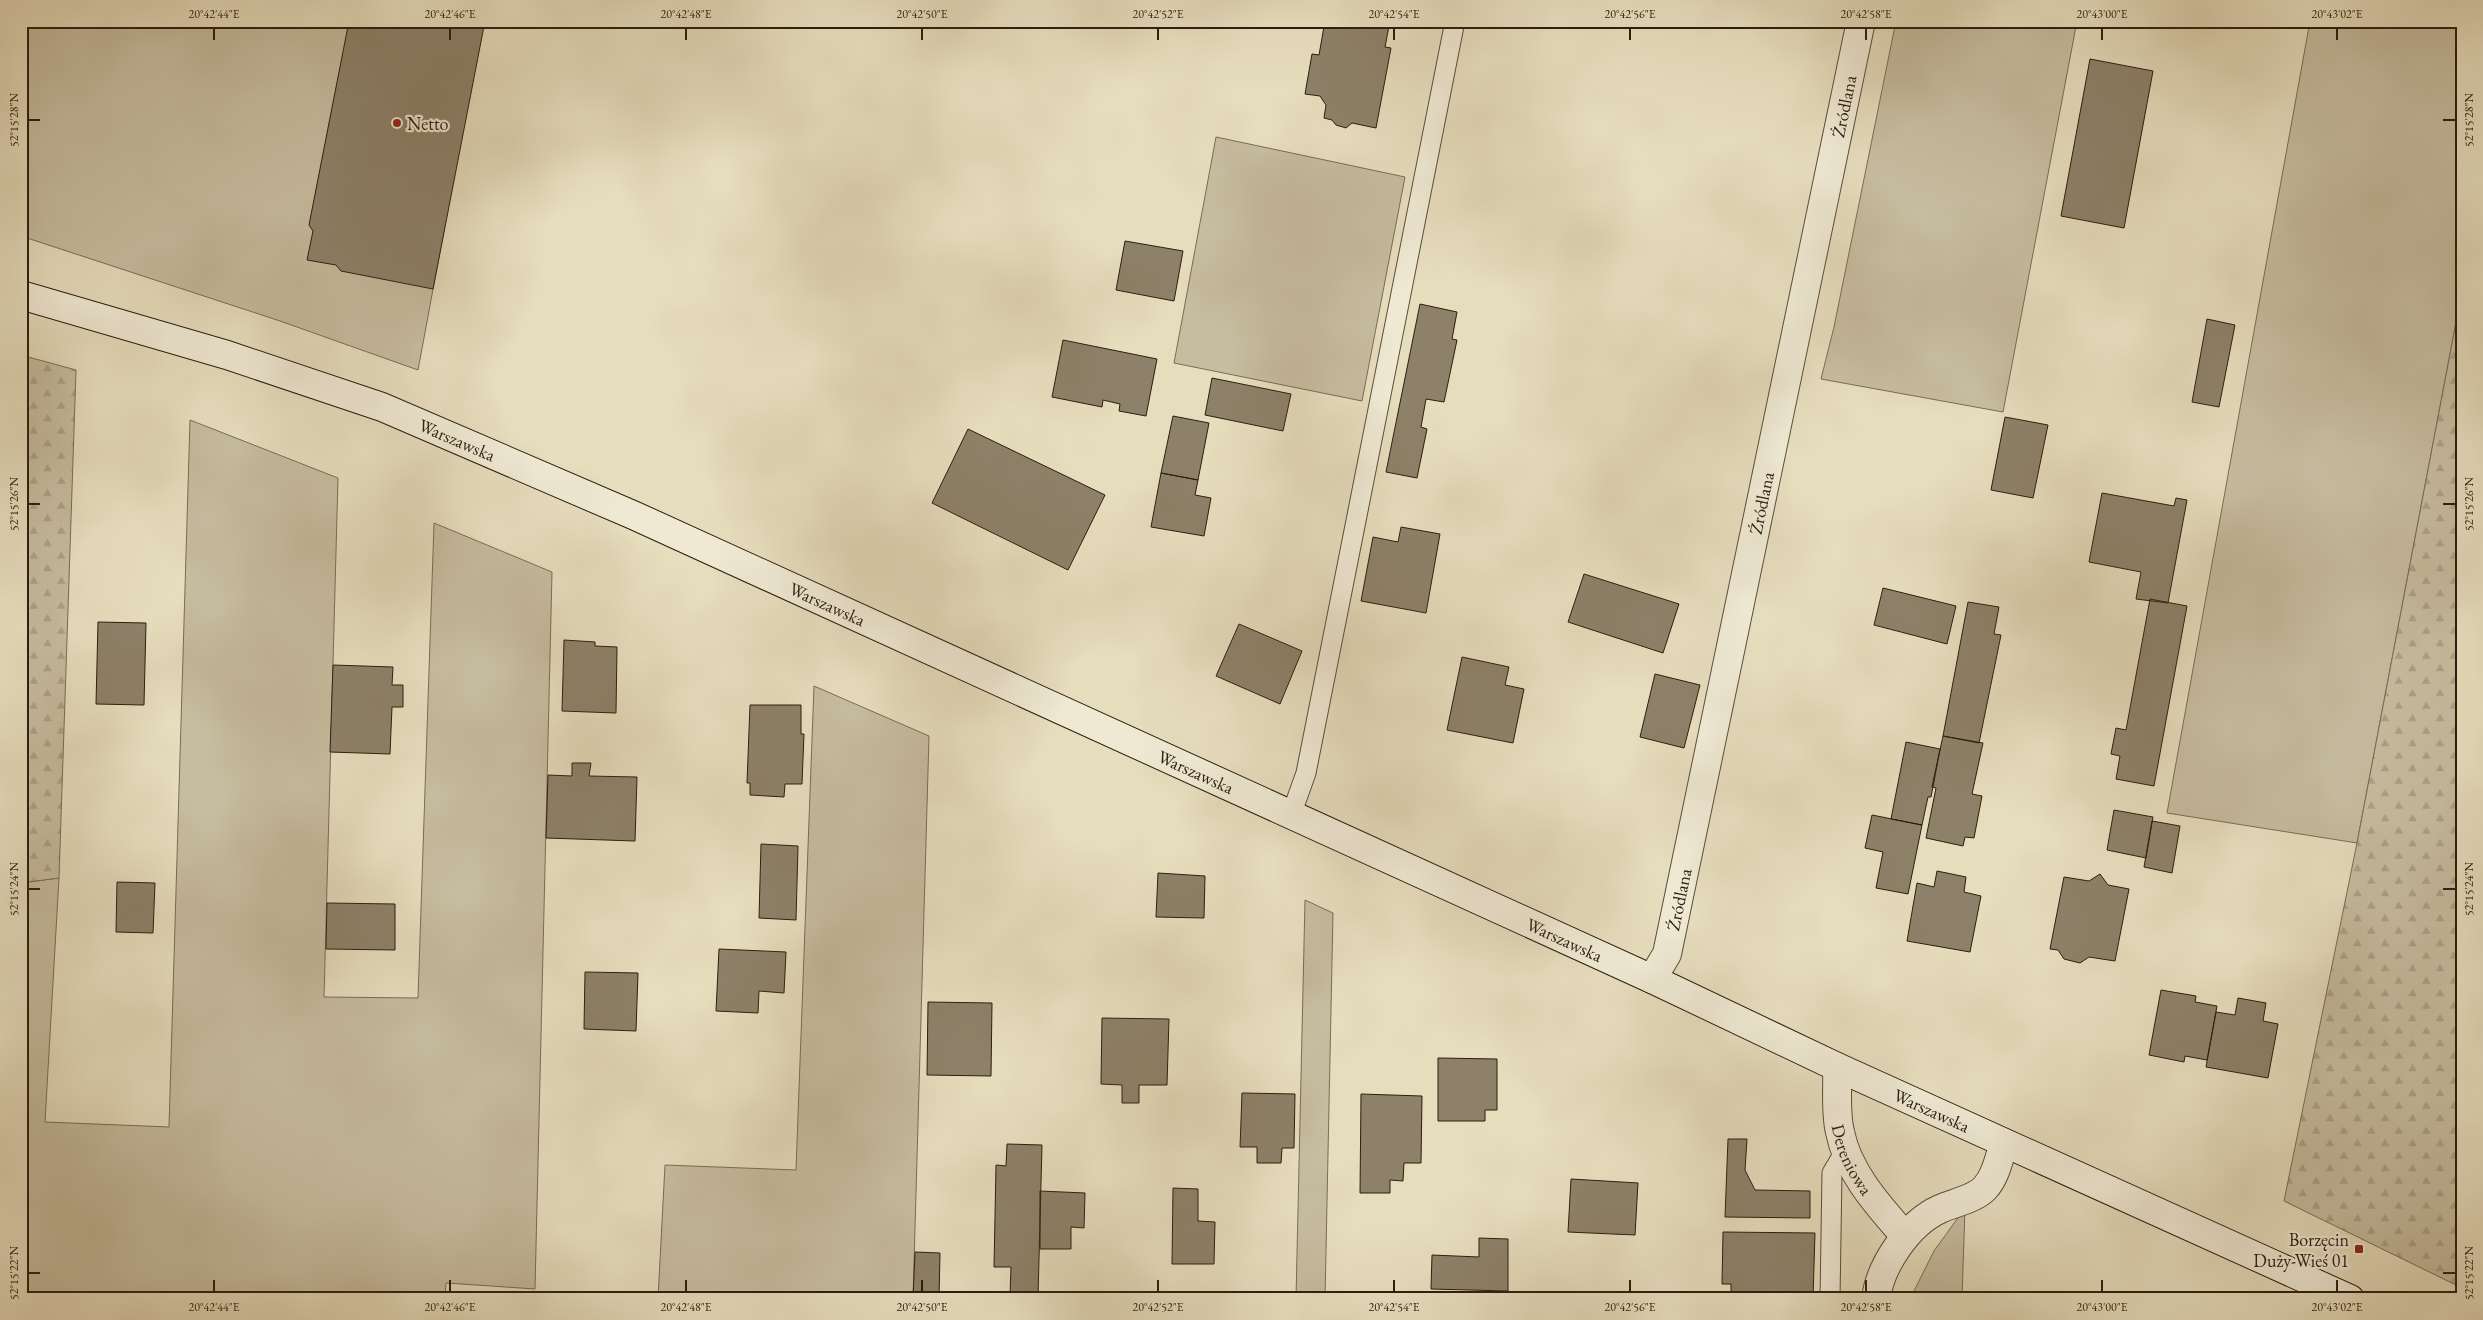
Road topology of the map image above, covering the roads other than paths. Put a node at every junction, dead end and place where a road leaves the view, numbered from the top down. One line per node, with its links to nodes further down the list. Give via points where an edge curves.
1 (1455, 21): 4 (lane, via 1306,773)
2 (1861, 21): 5 (main road, Źródlana, via 1667,954)
3 (21, 296): 4 (main road, Warszawska, via 227,355 382,407 633,515)
4 (1291, 815): 5 (main road, Warszawska)
5 (1652, 979): 6 (main road, Warszawska)
6 (1837, 1067): 7 (main road, Warszawska); 8 (main road, Dereniowa, via 1839,1131)
7 (2004, 1143): 9 (main road, via 1992,1179 1984,1190 1937,1210); 12 (main road, Warszawska)
8 (1845, 1151): 9 (main road, Dereniowa, via 1869,1194); 10 (lane, via 1832,1173)
9 (1905, 1236): 11 (main road, via 1886,1264)
10 (1830, 1299)
11 (1876, 1299)
12 (2350, 1299)

